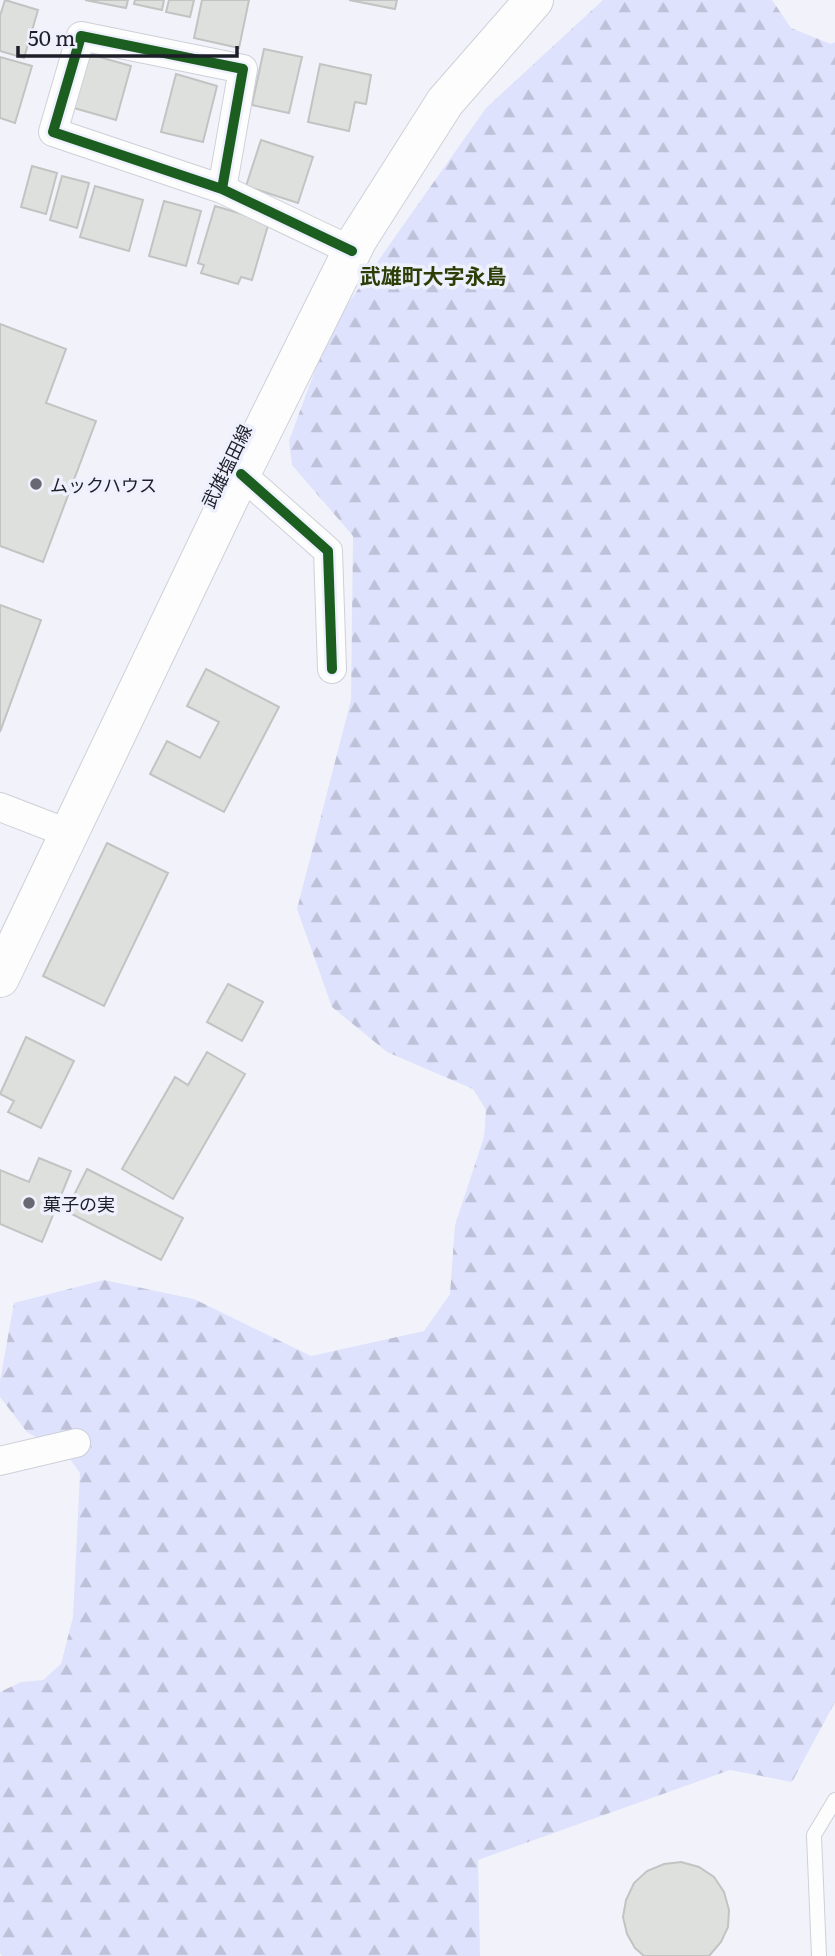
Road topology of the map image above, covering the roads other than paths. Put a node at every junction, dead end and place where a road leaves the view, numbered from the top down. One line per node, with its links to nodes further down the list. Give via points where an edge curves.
1 (534, 0): 3 (main road, 武雄塩田線, via 445,102)
2 (222, 189): 2 (street, via 53,132 81,36 243,69); 3 (street)
3 (352, 251): 4 (main road, 武雄塩田線)
4 (241, 474): 5 (street, via 328,551); 7 (main road, 武雄塩田線)
5 (332, 669)
6 (0, 807): 7 (street)
7 (70, 834): 8 (main road, 武雄塩田線)
8 (0, 978)
9 (76, 1443): 10 (street)
10 (0, 1461)
11 (835, 1800): 12 (lane, via 814,1835)
12 (819, 1956)

